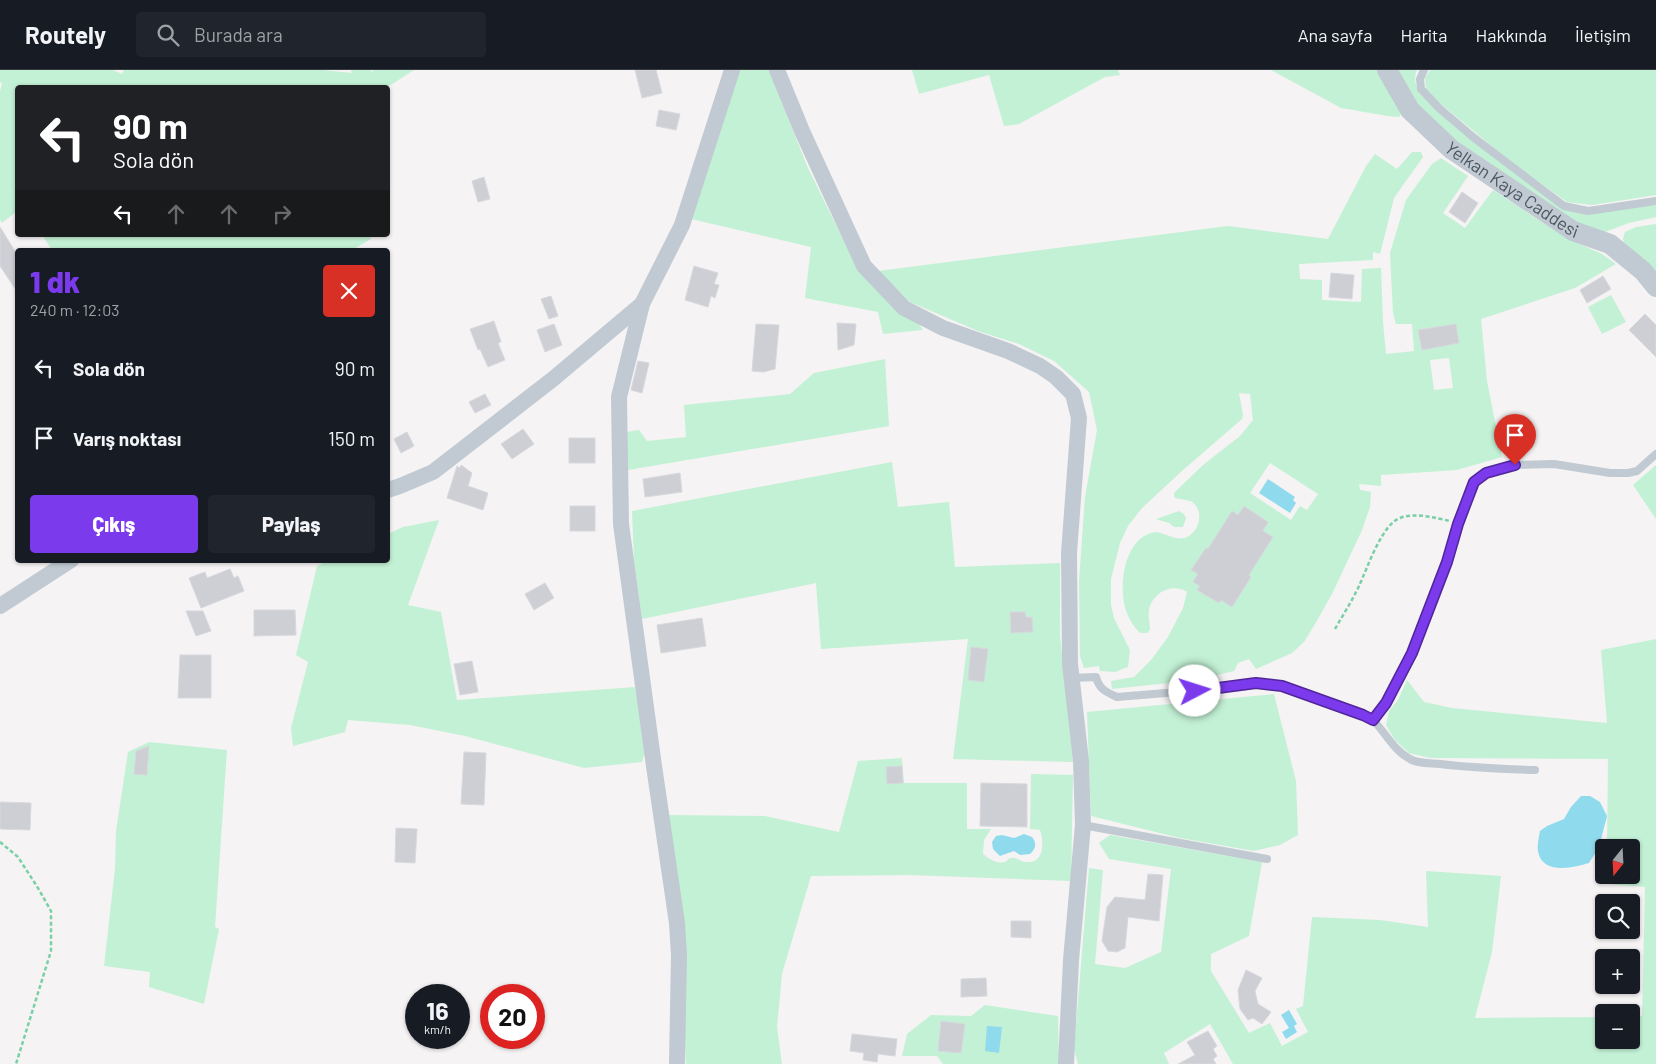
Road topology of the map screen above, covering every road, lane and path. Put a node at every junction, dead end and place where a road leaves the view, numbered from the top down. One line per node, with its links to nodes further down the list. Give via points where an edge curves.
1 (732, 70): 7 (street, via 682,224)
2 (777, 70): 14 (street, via 864,266 904,308 943,328 1040,366 1073,394 1079,418 1069,553)
3 (1387, 70): 6 (street, Yelkan Kaya Caddesi, via 1410,110 1451,149 1572,231 1610,244)
4 (1424, 70): 5 (lane, via 1420,79 1421,89 1439,108 1564,206 1588,211)
5 (1656, 201)
6 (1656, 286)
7 (642, 304): 9 (street, via 553,379 433,472); 21 (street, via 619,397 621,524 677,923)
8 (1656, 454): 10 (lane, via 1637,471 1628,473 1554,464 1515,465 1486,473 1474,482)
9 (390, 489)
10 (1458, 524): 13 (path, via 1427,515 1400,518 1375,547 1359,587); 15 (lane, via 1412,653 1386,703)
11 (67, 563): 12 (street)
12 (0, 606)
13 (1335, 629)
14 (1072, 678): 15 (lane, via 1096,677 1104,691 1117,697 1256,683 1282,686); 17 (street, via 1081,761)
15 (1373, 720): 16 (lane, via 1410,759 1484,769)
16 (1536, 770)
17 (1083, 825): 19 (lane); 22 (street)
18 (0, 842): 20 (path, via 18,857 51,911 51,951)
19 (1267, 859)
20 (16, 1064)
21 (677, 1064)
22 (1066, 1064)

